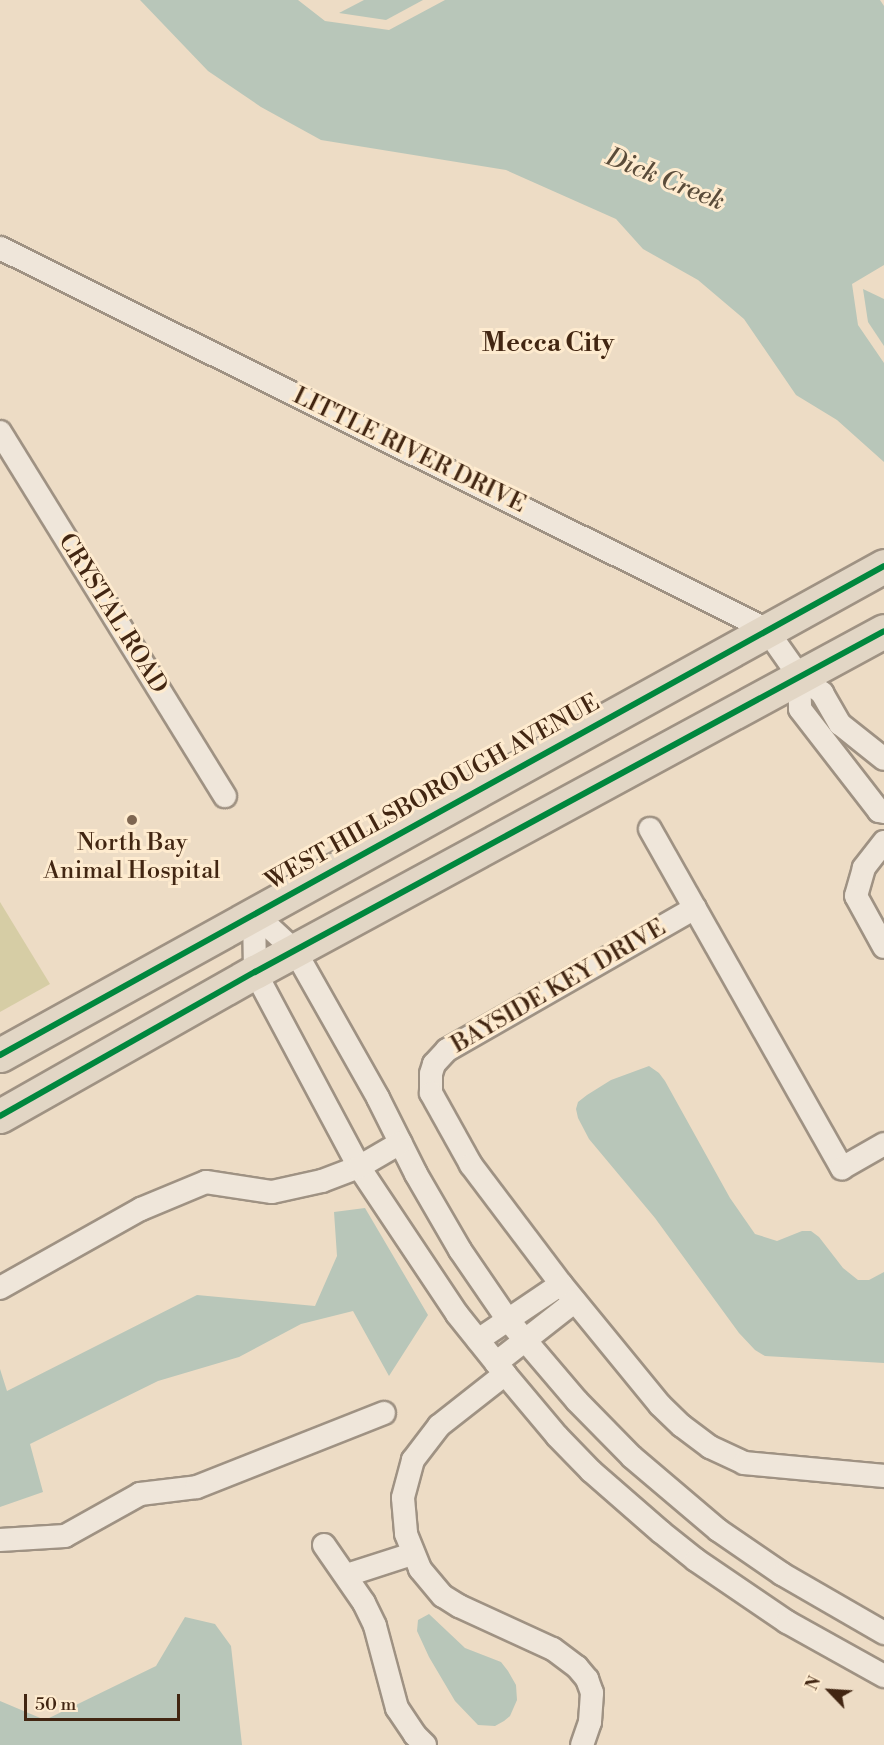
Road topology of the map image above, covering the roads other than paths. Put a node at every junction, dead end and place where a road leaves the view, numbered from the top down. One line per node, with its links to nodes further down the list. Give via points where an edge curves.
1 (0, 248): 4 (street, LITTLE RIVER DRIVE)
2 (0, 432): 10 (street, CRYSTAL ROAD)
3 (884, 566): 4 (main road, WEST HILLSBOROUGH AVENUE)
4 (766, 629): 6 (street, LITTLE RIVER DRIVE); 15 (main road, WEST HILLSBOROUGH AVENUE)
5 (884, 631): 6 (main road)
6 (799, 676): 7 (street, LITTLE RIVER DRIVE, via 822,693 840,724); 9 (street, via 800,709); 17 (main road)
7 (884, 759)
8 (884, 764): 9 (street)
9 (860, 786): 11 (street)
10 (225, 796)
11 (884, 812)
12 (650, 830): 14 (street, BAYSIDE KEY DRIVE)
13 (884, 842): 16 (street, via 864,868 856,896)
14 (695, 908): 22 (street, BAYSIDE KEY DRIVE, via 842,1168); 25 (street, BAYSIDE KEY DRIVE, via 447,1050 434,1064 430,1083 435,1104 471,1166)
15 (254, 913): 17 (street); 18 (street); 19 (main road, WEST HILLSBOROUGH AVENUE)
16 (884, 947)
17 (295, 951): 18 (main road); 21 (street)
18 (255, 972): 20 (main road); 23 (street)
19 (0, 1055)
20 (0, 1116)
21 (400, 1143): 23 (street); 26 (street, via 460,1250)
22 (884, 1144)
23 (359, 1167): 24 (street, via 322,1181 273,1192 206,1182 141,1209); 27 (street)
24 (0, 1288)
25 (568, 1292): 26 (street); 28 (street); 31 (street, BAYSIDE KEY DRIVE, via 660,1405 710,1447 744,1463)
26 (508, 1320): 27 (street); 28 (street)
27 (478, 1340): 29 (street)
28 (525, 1340): 29 (street); 36 (street, via 604,1431 696,1512 782,1574)
29 (500, 1369): 34 (street, via 439,1426 413,1460 403,1498 403,1517); 37 (street, via 591,1471 669,1539 778,1616)
30 (384, 1413): 32 (street, via 197,1487 140,1494 66,1536)
31 (884, 1476)
32 (0, 1540)
33 (324, 1545): 35 (street)
34 (412, 1554): 35 (street); 39 (street, via 431,1583 459,1606 553,1649 578,1667 592,1693 590,1722)
35 (347, 1575): 38 (street, via 372,1620 397,1708)
36 (884, 1633)
37 (884, 1676)
38 (425, 1745)
39 (582, 1745)

